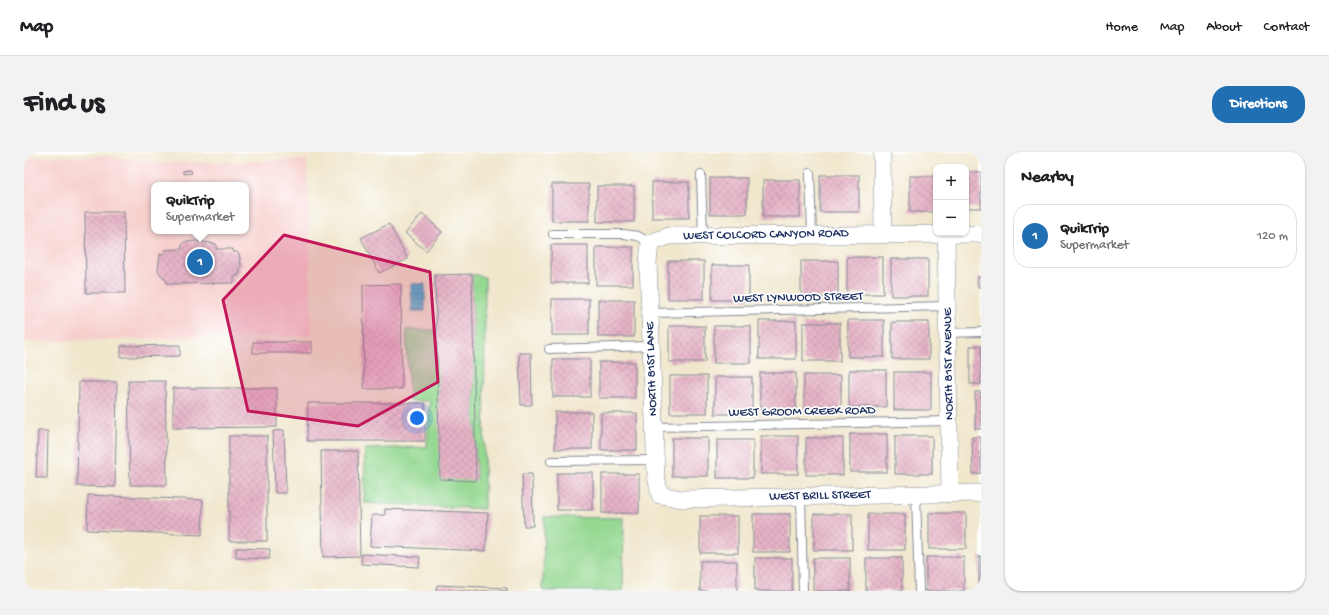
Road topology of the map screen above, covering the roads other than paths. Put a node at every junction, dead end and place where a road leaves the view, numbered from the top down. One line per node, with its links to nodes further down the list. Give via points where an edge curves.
1 (882, 152): 5 (street)
2 (810, 173): 9 (lane)
3 (701, 175): 10 (lane)
4 (553, 234): 12 (lane, via 624,234 638,236)
5 (883, 234): 6 (street, WEST COLCORD CANYON ROAD); 9 (street, WEST COLCORD CANYON ROAD)
6 (933, 234)
7 (969, 234): 8 (street, WEST COLCORD CANYON ROAD)
8 (981, 234)
9 (812, 235): 10 (street, WEST COLCORD CANYON ROAD)
10 (703, 236): 12 (street, WEST COLCORD CANYON ROAD, via 669,236)
11 (956, 236): 13 (street, NORTH 81ST AVENUE)
12 (650, 243): 14 (street, NORTH 81ST LANE)
13 (947, 306): 14 (lane, WEST LYNWOOD STREET); 16 (street, NORTH 81ST AVENUE)
14 (650, 313): 17 (street, NORTH 81ST LANE)
15 (981, 332): 16 (lane)
16 (948, 333): 19 (street, NORTH 81ST AVENUE)
17 (651, 346): 18 (lane); 20 (street, NORTH 81ST LANE)
18 (549, 349)
19 (950, 421): 20 (lane, WEST GROOM CREEK ROAD); 25 (street, NORTH 81ST AVENUE)
20 (654, 427): 21 (street, NORTH 81ST LANE)
21 (655, 460): 22 (lane); 26 (street, NORTH 81ST LANE)
22 (552, 461)
23 (981, 493): 25 (street, WEST BRILL STREET)
24 (916, 494): 25 (street, WEST BRILL STREET); 27 (street, WEST BRILL STREET); 29 (lane)
25 (950, 494)
26 (660, 495): 27 (street, WEST BRILL STREET, via 675,499)
27 (801, 496): 28 (lane)
28 (803, 591)
29 (919, 591)

